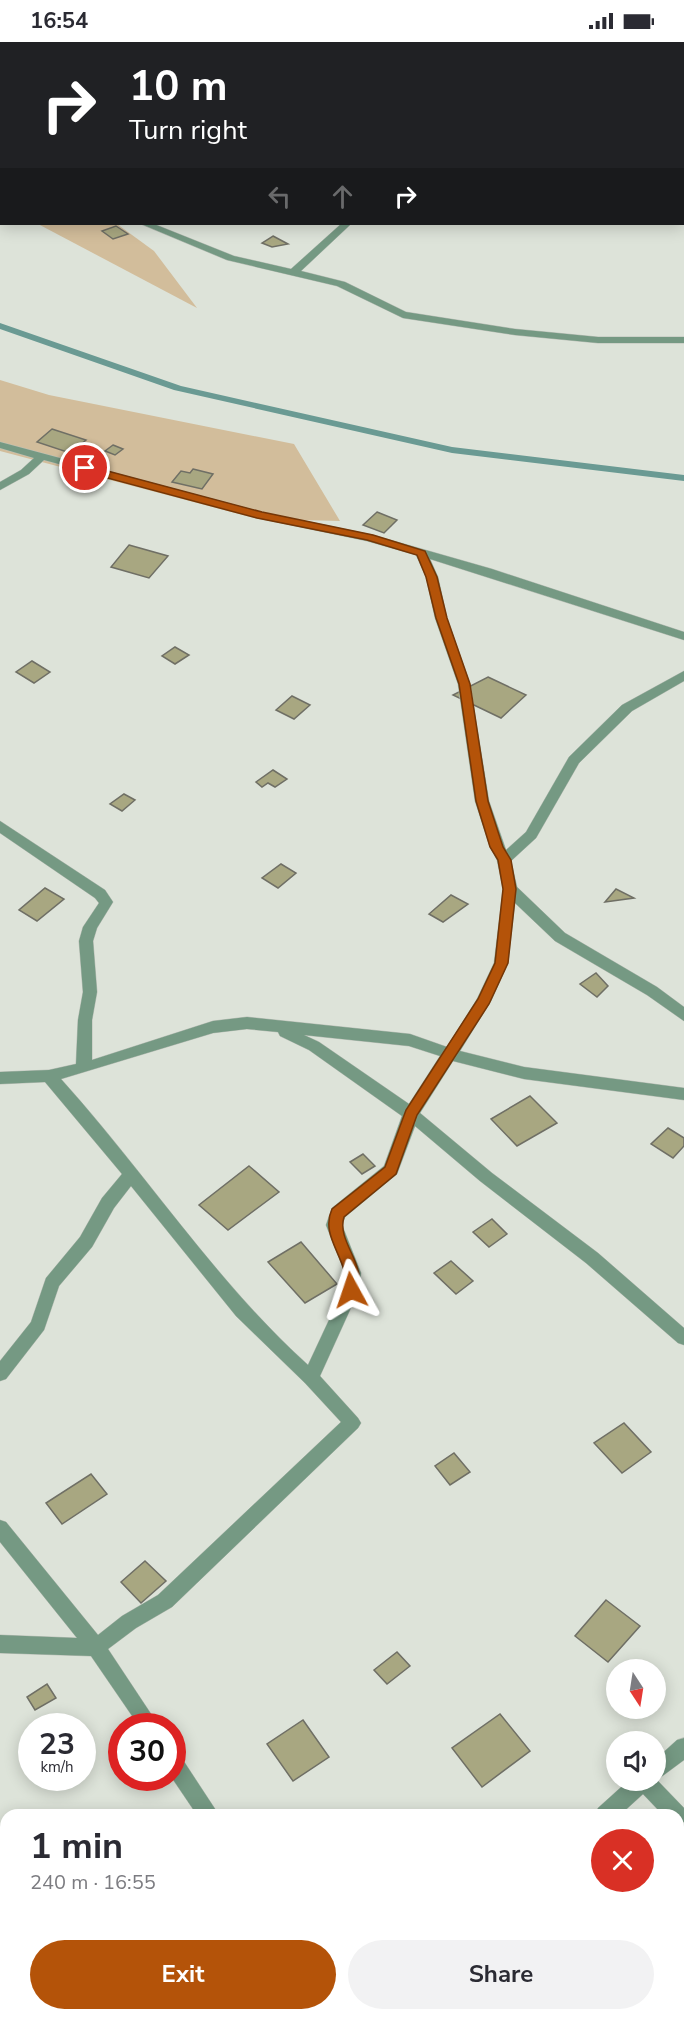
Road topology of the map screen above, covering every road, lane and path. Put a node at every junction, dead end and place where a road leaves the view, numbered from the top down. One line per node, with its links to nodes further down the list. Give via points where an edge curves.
1 (148, 225): 3 (street, via 231,258)
2 (345, 225): 3 (street)
3 (292, 274): 4 (street, via 341,284 403,315 588,339)
4 (684, 340)
5 (0, 445): 6 (street)
6 (41, 457): 7 (street); 8 (street)
7 (0, 487)
8 (421, 553): 9 (street); 12 (street, via 464,684 482,801)
9 (684, 636)
10 (684, 675): 12 (street, via 627,708 574,760 531,835)
11 (0, 826): 17 (street, via 100,894 106,902 86,941 90,992)
12 (504, 860): 13 (street)
13 (510, 889): 14 (street, via 560,937 652,991); 16 (street, via 501,963 484,1001)
14 (684, 1015)
15 (275, 1027): 16 (street, via 410,1040); 17 (street, via 247,1023 213,1027); 21 (street, via 314,1046)
16 (450, 1053): 20 (street, via 524,1073); 21 (street)
17 (84, 1068): 18 (street)
18 (49, 1076): 19 (street); 22 (street)
19 (0, 1078)
20 (684, 1094)
21 (411, 1114): 23 (street, via 592,1258); 25 (street, via 391,1170 338,1214 334,1225 353,1273 351,1290)
22 (132, 1173): 24 (street, via 108,1203 86,1242 52,1283 38,1325); 25 (street, via 234,1302)
23 (684, 1338)
24 (0, 1374)
25 (310, 1378): 28 (street, via 352,1423 165,1601)
26 (0, 1528): 28 (street)
27 (0, 1644): 28 (street)
28 (96, 1647): 29 (street)
29 (141, 1713)
30 (684, 1748): 31 (street)
31 (666, 1763)
32 (186, 1781): 33 (street)
33 (205, 1809)
34 (612, 1809): 35 (street, via 644,1780)
35 (671, 1809)

